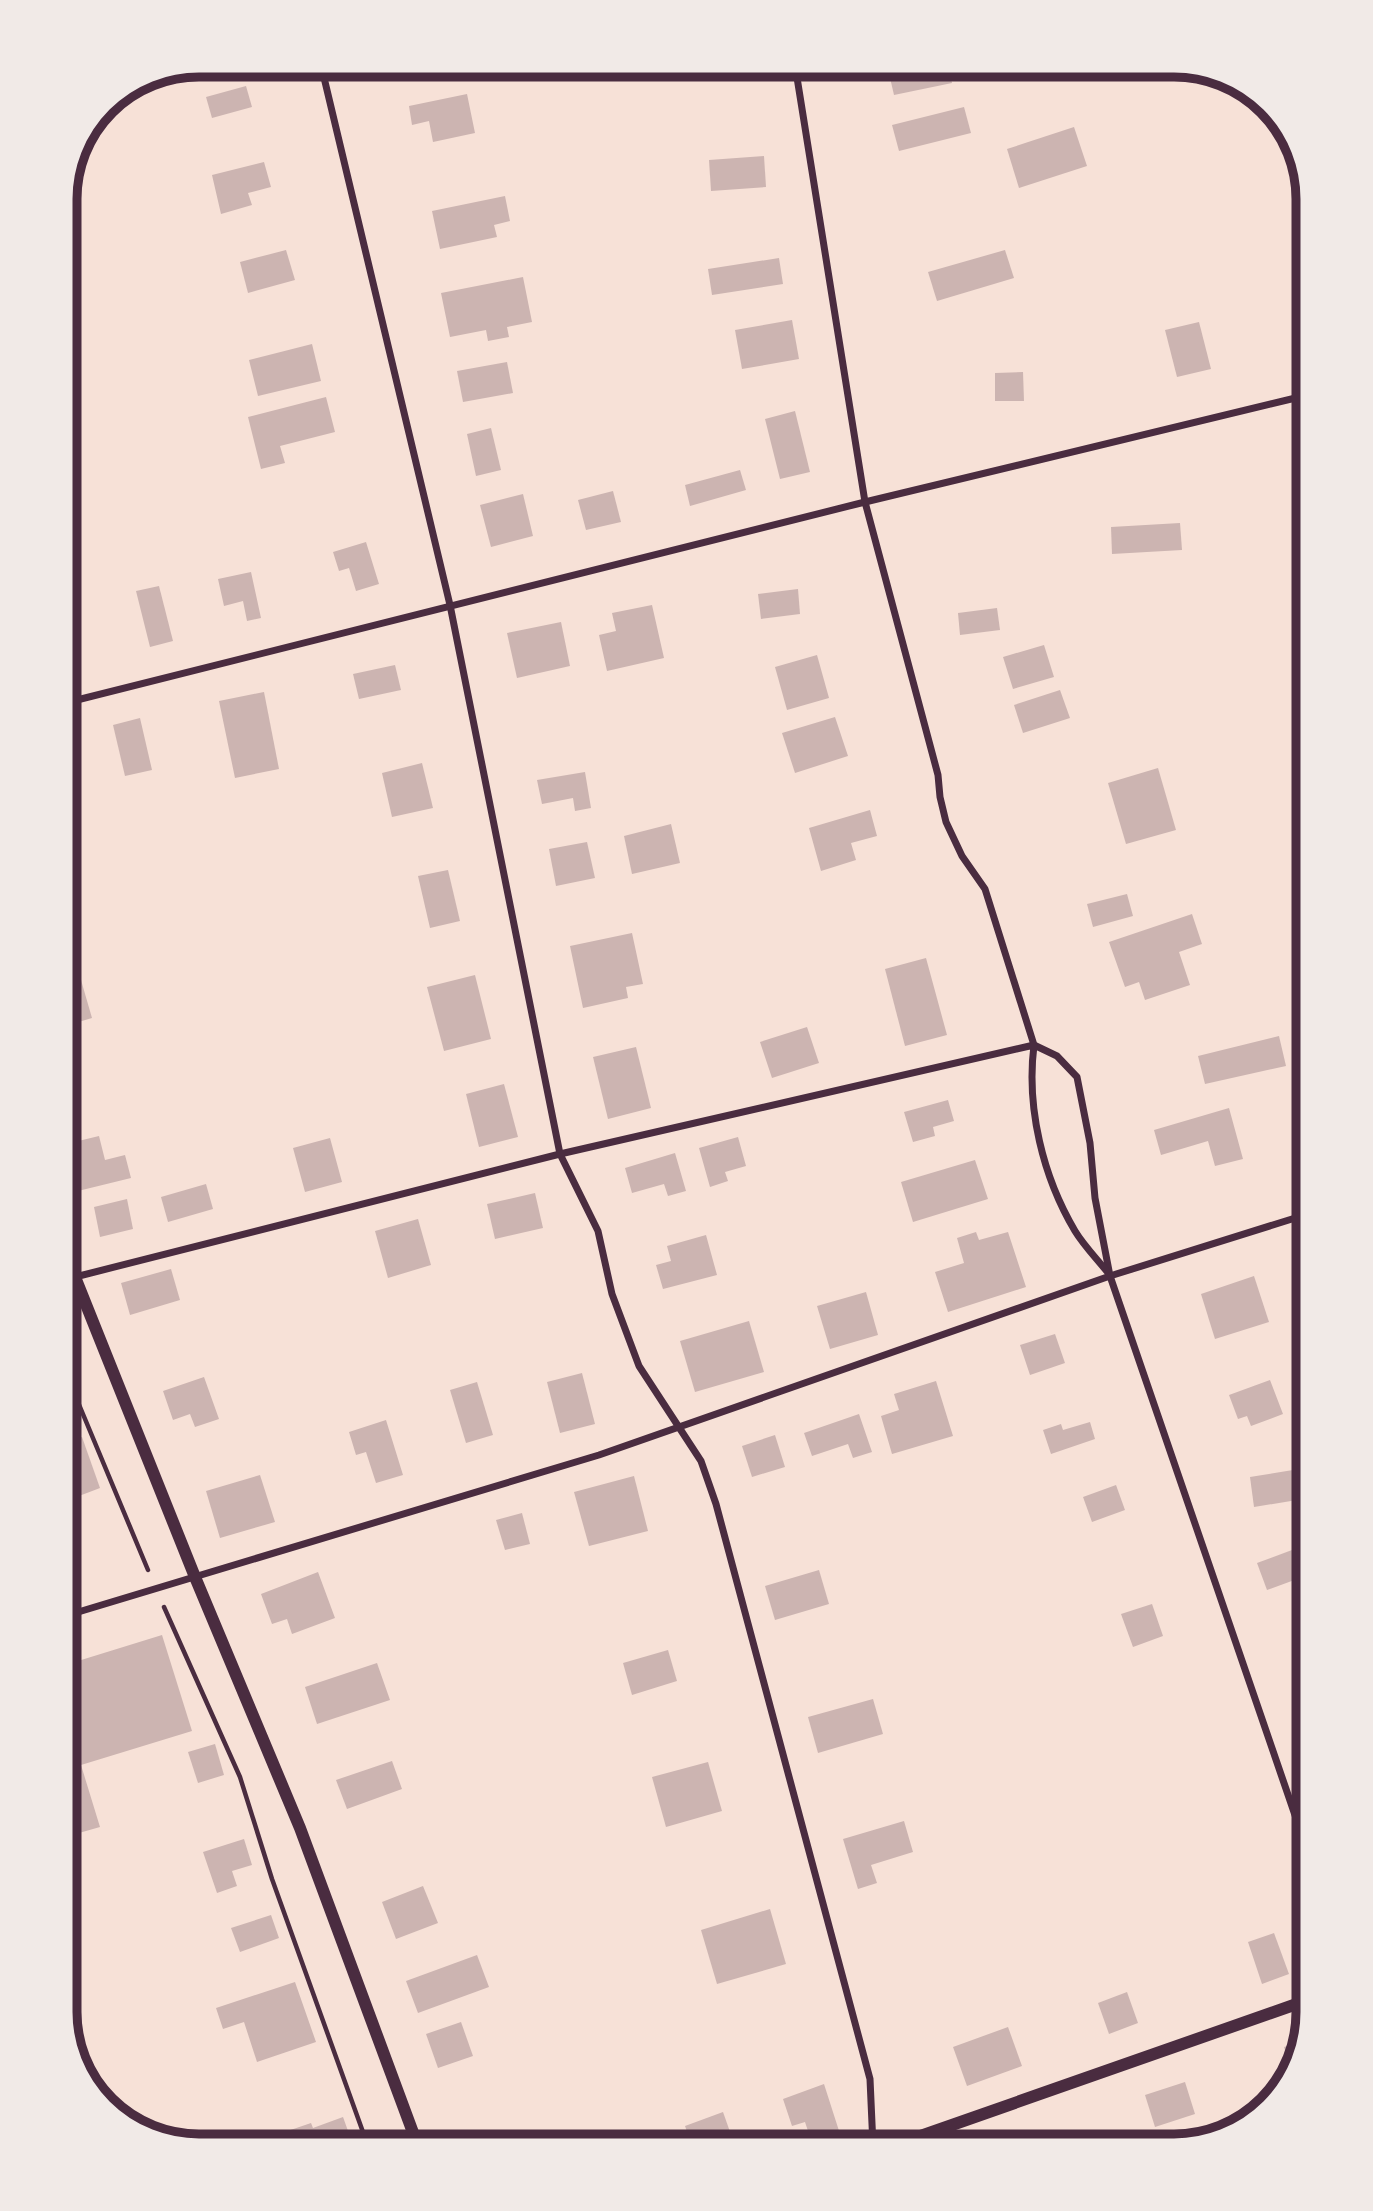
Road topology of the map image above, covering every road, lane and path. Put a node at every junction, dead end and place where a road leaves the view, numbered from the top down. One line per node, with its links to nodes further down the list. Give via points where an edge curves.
1 (324, 77): 5 (street)
2 (797, 77): 4 (street)
3 (1296, 398): 4 (street)
4 (865, 502): 5 (street); 7 (street, via 938,775 946,822 985,889)
5 (450, 605): 6 (street); 8 (street)
6 (77, 700)
7 (1034, 1045): 8 (street); 10 (street, via 1030,1073 1033,1107 1049,1175 1077,1234); 10 (street, via 1057,1056 1077,1077)
8 (560, 1154): 11 (street); 14 (street, via 598,1231 612,1294 639,1366)
9 (1296, 1218): 10 (street)
10 (1110, 1276): 14 (street); 18 (street)
11 (77, 1277)
12 (77, 1283): 15 (street)
13 (77, 1400): 16 (path)
14 (680, 1429): 15 (street); 22 (street, via 701,1461 720,1518 870,2079)
15 (195, 1577): 16 (street); 21 (street, via 300,1828)
16 (156, 1589): 17 (street); 20 (path, via 240,1777)
17 (77, 1612)
18 (1296, 1818)
19 (1296, 2004): 23 (street)
20 (364, 2134)
21 (414, 2134)
22 (872, 2134)
23 (926, 2134)

